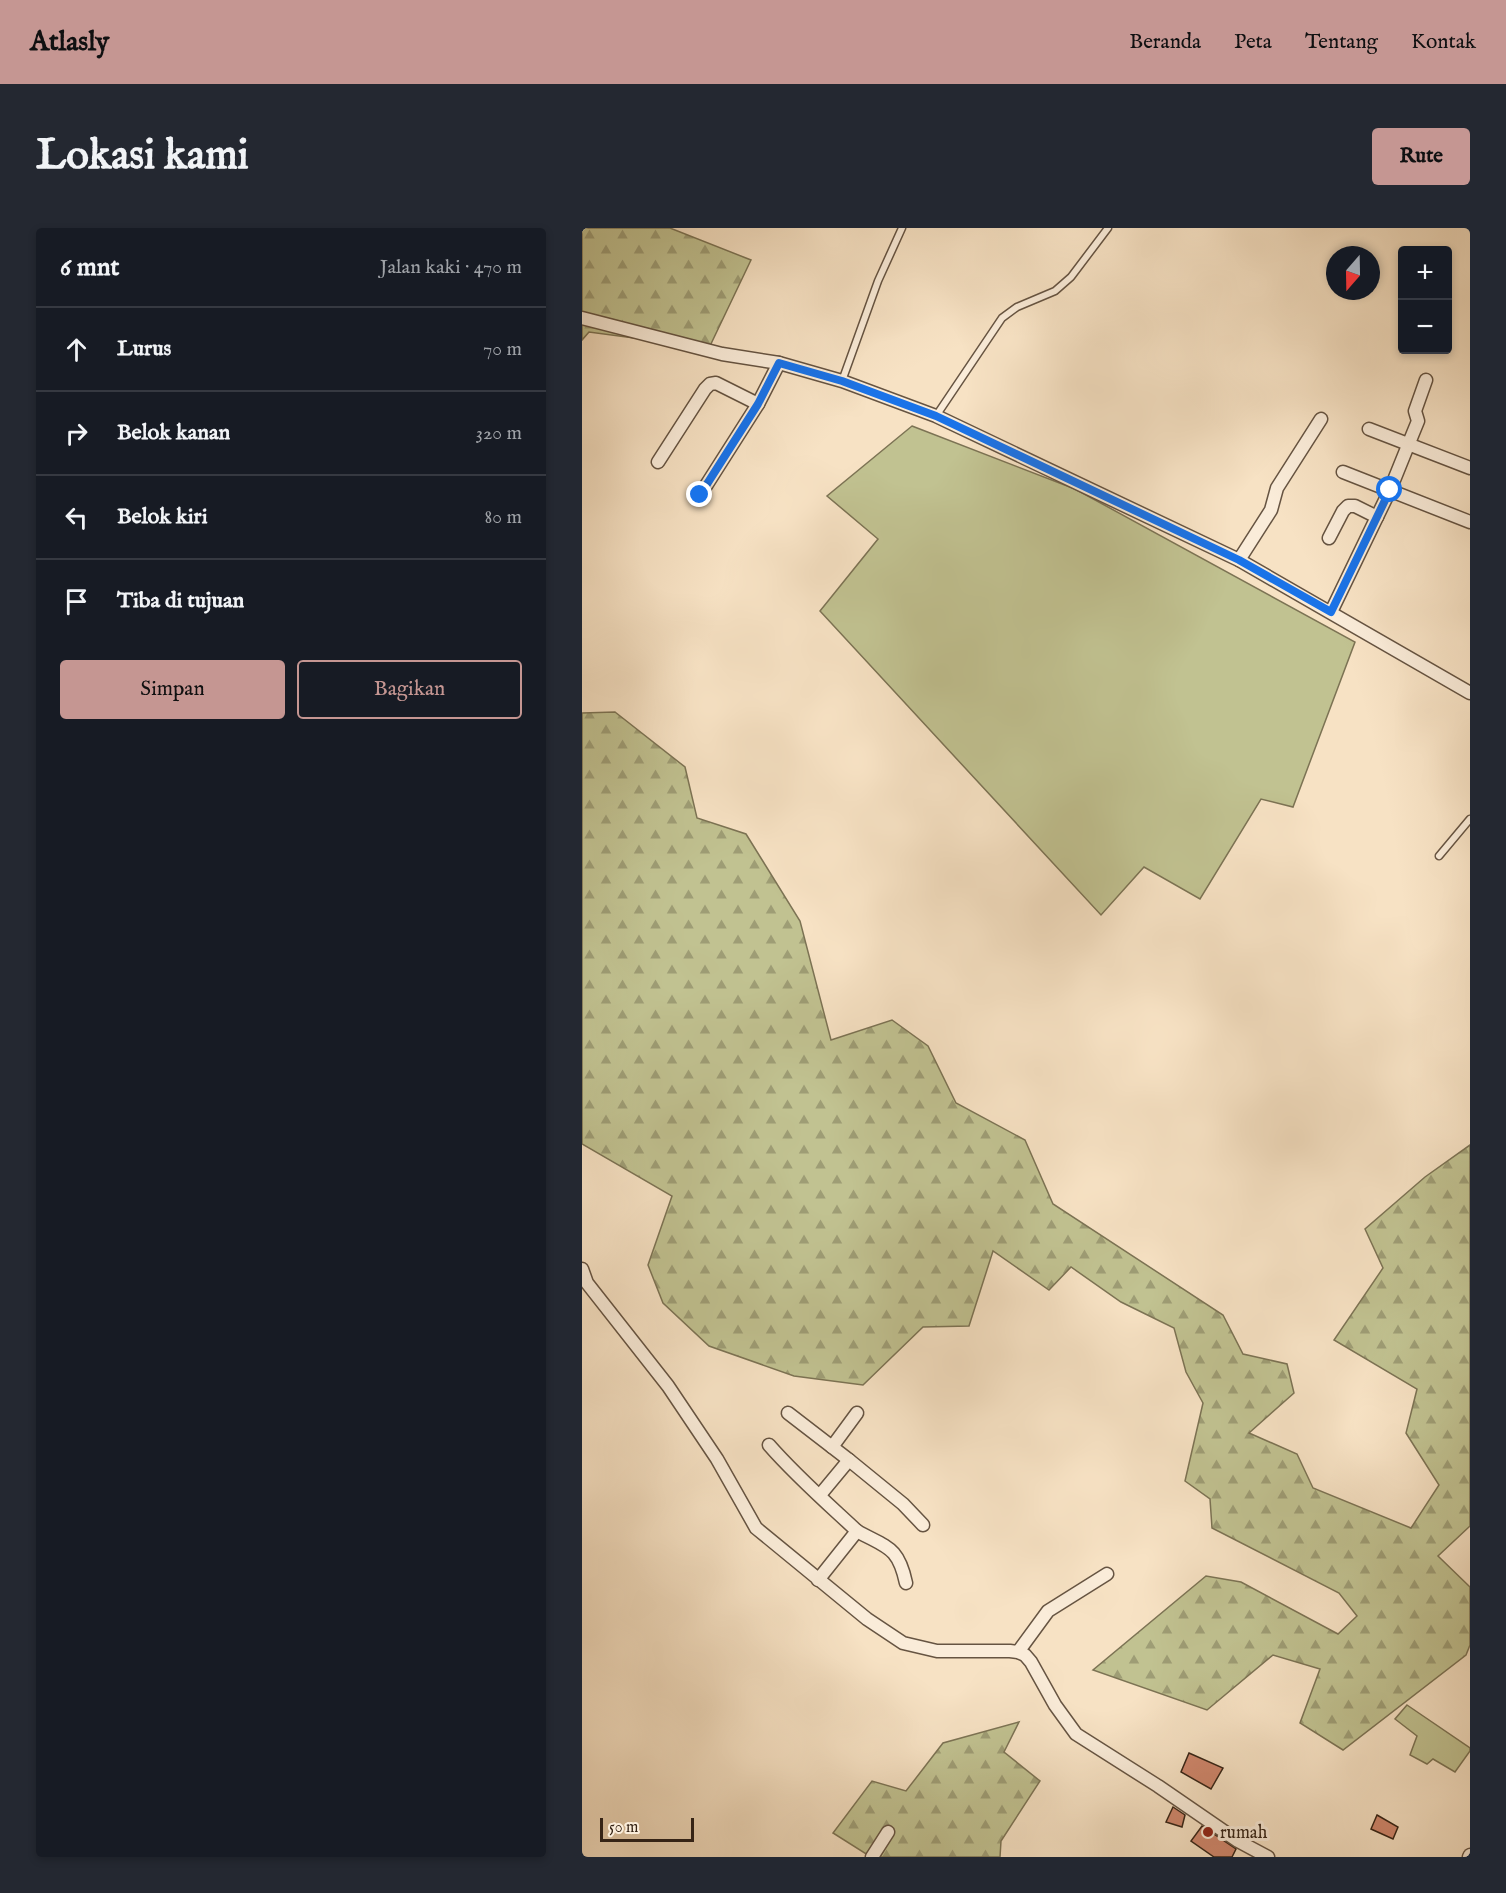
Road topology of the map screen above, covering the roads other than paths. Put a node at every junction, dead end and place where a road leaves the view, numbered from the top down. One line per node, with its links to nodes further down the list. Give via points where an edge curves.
1 (902, 228): 6 (lane)
2 (1108, 228): 8 (lane, via 1071,277 1055,291 1002,318)
3 (582, 318): 4 (street, via 722,354)
4 (779, 363): 6 (street); 7 (street)
5 (1426, 380): 11 (street)
6 (842, 381): 8 (street)
7 (758, 404): 12 (street, via 716,383 710,384); 16 (street)
8 (936, 416): 20 (street)
9 (1321, 419): 20 (street, via 1276,488 1271,510)
10 (1369, 429): 11 (street)
11 (1409, 443): 13 (street); 15 (street)
12 (658, 462)
13 (1470, 468)
14 (1342, 472): 15 (street)
15 (1390, 490): 17 (street); 18 (street)
16 (700, 495)
17 (1377, 517): 19 (street, via 1348,506); 21 (street)
18 (1470, 522)
19 (1329, 538)
20 (1239, 560): 21 (street)
21 (1331, 612): 22 (street)
22 (1470, 693)
23 (1470, 819): 24 (lane)
24 (1439, 856)
25 (582, 1269): 35 (street, via 587,1283 668,1386 711,1450 756,1528)
26 (788, 1413): 29 (street)
27 (857, 1413): 29 (street)
28 (770, 1445): 31 (street, via 796,1476)
29 (832, 1447): 30 (street)
30 (849, 1460): 31 (street); 32 (street, via 903,1503)
31 (820, 1495): 33 (street)
32 (923, 1525)
33 (857, 1531): 35 (street); 36 (street, via 896,1553)
34 (1107, 1574): 37 (street, via 1048,1611)
35 (818, 1580): 37 (street, via 903,1643 937,1651)
36 (906, 1583)
37 (1018, 1652): 40 (street, via 1031,1662 1076,1734)
38 (888, 1833): 39 (street)
39 (872, 1857)
40 (1268, 1857)

